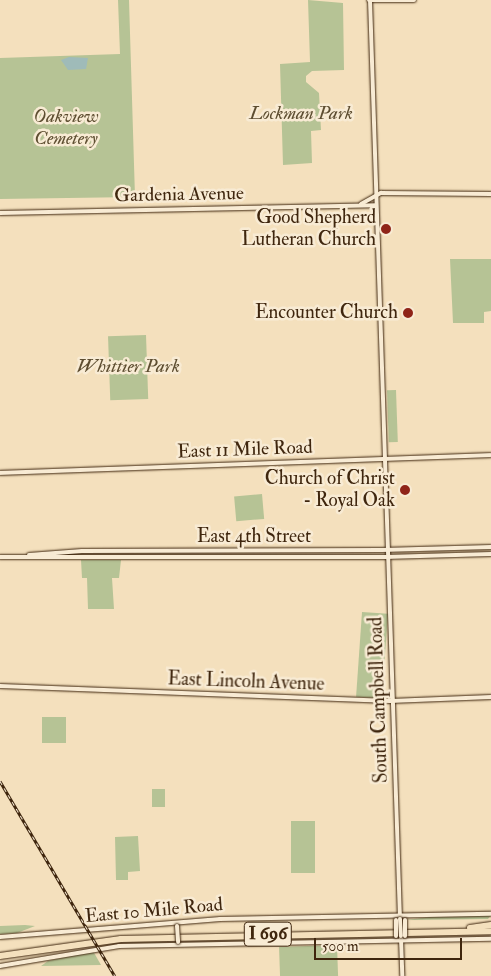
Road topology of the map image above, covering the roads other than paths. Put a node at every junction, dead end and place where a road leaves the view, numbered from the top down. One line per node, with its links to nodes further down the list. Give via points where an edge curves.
1 (369, 0): 2 (street); 3 (street, South Campbell Road)
2 (414, 0)
3 (376, 193): 4 (street); 5 (street); 6 (street, South Campbell Road)
4 (491, 194)
5 (359, 204): 6 (street, Gardenia Avenue); 7 (street, Gardenia Avenue)
6 (376, 205): 9 (street, South Campbell Road)
7 (0, 213)
8 (491, 455): 9 (street, East 11 Mile Road)
9 (384, 459): 10 (street, East 11 Mile Road); 13 (street, South Campbell Road)
10 (0, 473)
11 (491, 546): 14 (street, East 4th Street)
12 (382, 550): 13 (street, East 4th Street); 16 (street, East 4th Street, via 82,551); 18 (street)
13 (387, 550): 14 (street, East 4th Street); 19 (street, South Campbell Road)
14 (394, 550): 20 (street, via 391,553)
15 (491, 554): 20 (street, East 4th Street)
16 (18, 556): 17 (street, East 4th Street); 18 (street, East 4th Street)
17 (0, 557)
18 (380, 557): 19 (street, East 4th Street)
19 (387, 557): 20 (street, East 4th Street); 23 (street, South Campbell Road)
20 (394, 557)
21 (0, 686): 23 (street, East Lincoln Avenue)
22 (491, 697): 23 (street, East Lincoln Avenue)
23 (393, 701): 25 (street, South Campbell Road)
24 (491, 914): 25 (street, East 10 Mile Road)
25 (399, 918): 26 (street, East 10 Mile Road); 31 (street, South Campbell Road, bridge)
26 (201, 920): 30 (street, East 10 Mile Road); 33 (street, bridge, via 177,926)
27 (491, 925): 29 (highway)
28 (491, 931): 29 (highway, I 696)
29 (440, 932): 34 (highway, I 696, via 113,940)
30 (0, 937)
31 (402, 937): 32 (street); 33 (street, East 10 Mile Road, via 375,941); 36 (street, South Campbell Road)
32 (491, 939)
33 (180, 944): 35 (street, East 10 Mile Road, via 101,948)
34 (0, 956)
35 (0, 966)
36 (402, 976)

